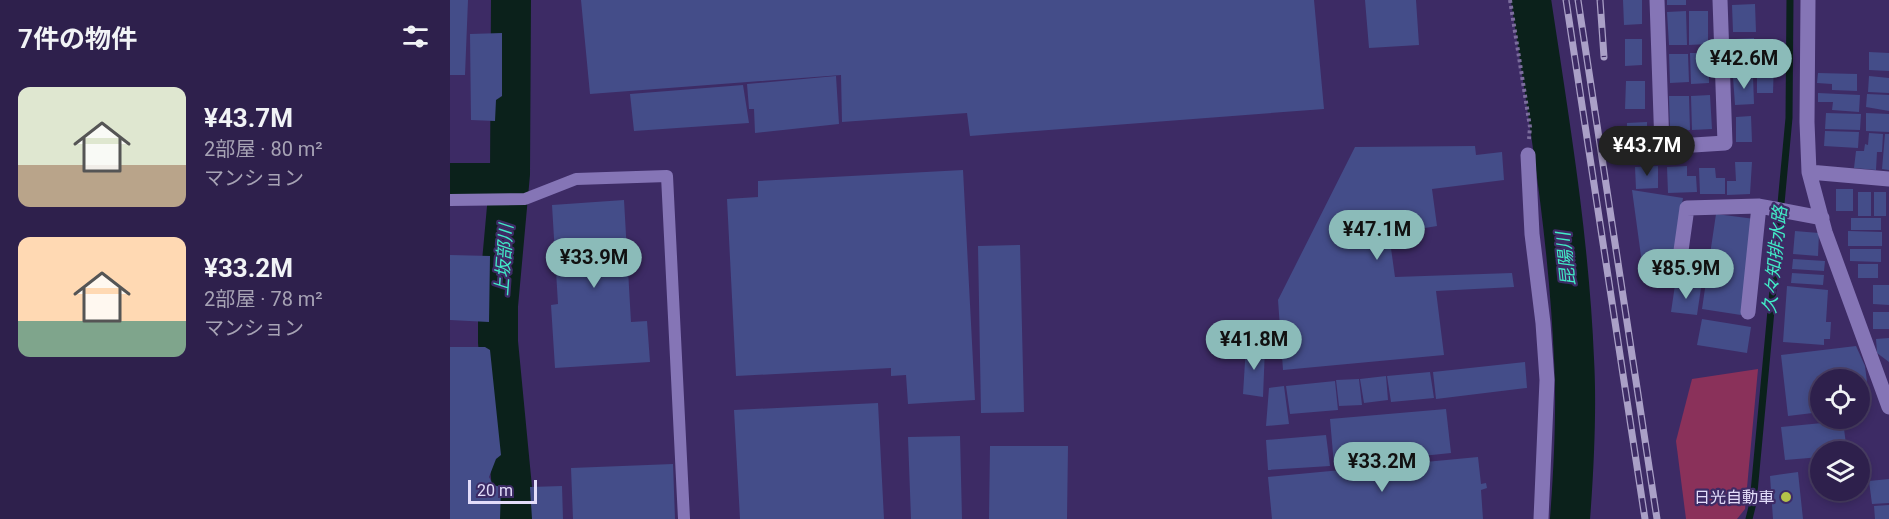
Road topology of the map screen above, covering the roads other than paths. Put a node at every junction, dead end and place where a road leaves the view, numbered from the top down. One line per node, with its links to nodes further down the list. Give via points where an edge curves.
1 (1656, 0): 2 (street, via 1662,147 1725,143)
2 (1720, 0)
3 (1808, 0): 5 (street)
4 (1528, 155): 15 (street, via 1547,380)
5 (1809, 172): 6 (street); 9 (street)
6 (1889, 179)
7 (450, 200): 14 (lane, via 525,199 576,179 667,176)
8 (1762, 206): 9 (street); 10 (street, via 1687,208); 11 (street)
9 (1822, 218): 12 (street)
10 (1678, 272)
11 (1748, 312)
12 (1885, 384): 13 (street)
13 (1889, 406)
14 (684, 519)
15 (1541, 519)

